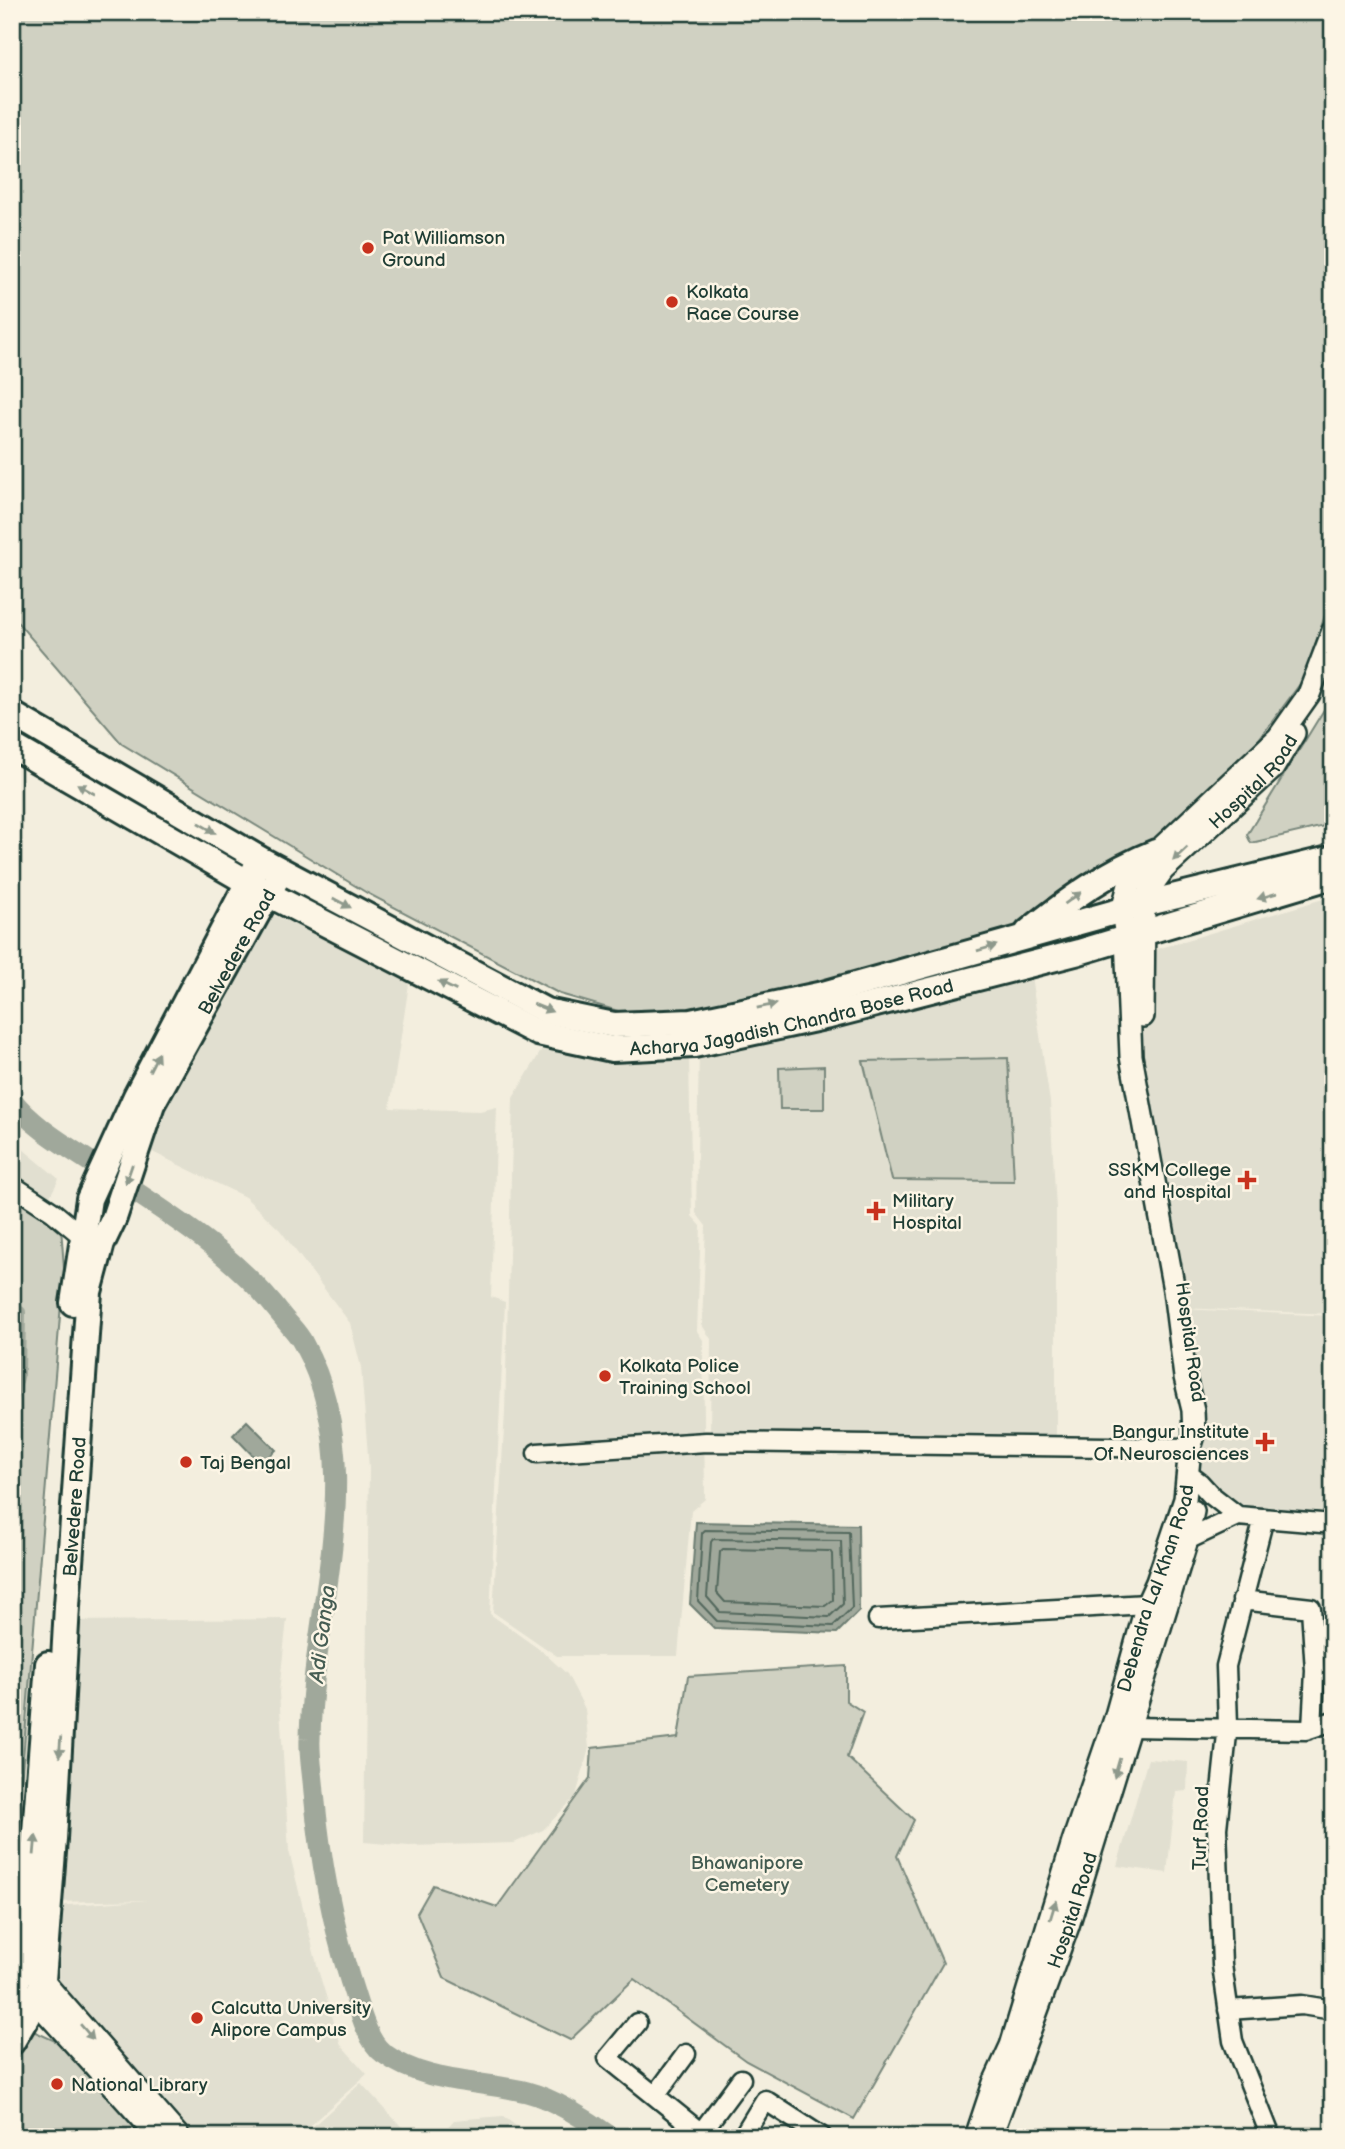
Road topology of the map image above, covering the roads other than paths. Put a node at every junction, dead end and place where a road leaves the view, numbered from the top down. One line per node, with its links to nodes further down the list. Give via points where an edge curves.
1 (1333, 631): 5 (main road, Hospital Road, via 1309,694 1278,738)
2 (1333, 672): 10 (main road, Hospital Road, one-way to 10, via 1273,768 1163,870)
3 (12, 715): 7 (highway, Acharya Jagadish Chandra Bose Road, one-way to 7)
4 (12, 747): 9 (highway, Acharya Jagadish Chandra Bose Road, one-way to 4)
5 (1156, 852): 10 (main road, Hospital Road, via 1129,885); 12 (highway, one-way to 5, via 1084,890)
6 (1333, 858): 10 (highway, Acharya Jagadish Chandra Bose Road)
7 (271, 865): 9 (highway, Belvedere Road); 13 (highway, Acharya Jagadish Chandra Bose Road, one-way to 13, via 546,1011 614,1025 691,1022)
8 (1333, 876): 11 (highway, Acharya Jagadish Chandra Bose Road, one-way to 11)
9 (258, 888): 13 (highway, Acharya Jagadish Chandra Bose Road, one-way to 9, via 694,1045 612,1049 538,1033); 14 (highway, Belvedere Road, via 152,1104)
10 (1133, 907): 11 (main road, Hospital Road); 12 (highway, Acharya Jagadish Chandra Bose Road)
11 (1135, 935): 13 (highway, Acharya Jagadish Chandra Bose Road, via 1079,952); 17 (main road, Debendra Lal Khan Road, via 1131,1056 1193,1410); 19 (main road, Hospital Road, via 1143,1039 1201,1410)
12 (1019, 940): 13 (highway, Acharya Jagadish Chandra Bose Road, one-way to 12)
13 (826, 1005)
14 (134, 1127): 16 (highway, Belvedere Road, via 89,1199); 33 (highway, Belvedere Road, one-way to 33, via 114,1218 89,1292 54,1839)
15 (12, 1185): 16 (street)
16 (82, 1236): 31 (highway, Belvedere Road, one-way to 16, via 74,1290)
17 (1190, 1448): 18 (street, via 706,1442); 19 (main road, Debendra Lal Khan Road)
18 (537, 1453)
19 (1194, 1478): 20 (street); 23 (main road, Debendra Lal Khan Road, via 1185,1499)
20 (1238, 1516): 21 (street); 23 (street)
21 (1264, 1518): 22 (street); 24 (street, Turf Road)
22 (1333, 1524)
23 (1179, 1538): 25 (main road, Debendra Lal Khan Road); 28 (main road, Hospital Road)
24 (1242, 1600): 29 (street, Turf Road, via 1226,1666); 30 (street, via 1311,1608)
25 (1147, 1604): 26 (street); 41 (main road, Debendra Lal Khan Road, one-way to 25, via 1011,2046)
26 (878, 1619)
27 (1333, 1721): 30 (street)
28 (1129, 1727): 29 (street); 41 (main road, Hospital Road, one-way to 41, via 1068,1926)
29 (1227, 1728): 30 (street); 34 (street, Turf Road, via 1217,1828)
30 (1312, 1728)
31 (25, 1962): 32 (highway, Belvedere Road); 33 (main road)
32 (14, 1991): 33 (main road)
33 (39, 1992): 37 (highway); 43 (main road, via 46,2012); 44 (main road, one-way to 44)
34 (1228, 2010): 35 (street, via 1302,2005); 47 (street, Turf Road, via 1233,2041)
35 (1333, 2010)
36 (637, 2024): 40 (street, via 608,2058)
37 (12, 2042)
38 (686, 2054): 40 (street)
39 (741, 2079): 42 (street)
40 (656, 2095): 42 (street)
41 (990, 2132)
42 (704, 2135)
43 (159, 2137)
44 (179, 2137)
45 (754, 2137): 46 (street, via 746,2131 765,2100)
46 (822, 2137)
47 (1271, 2137)

